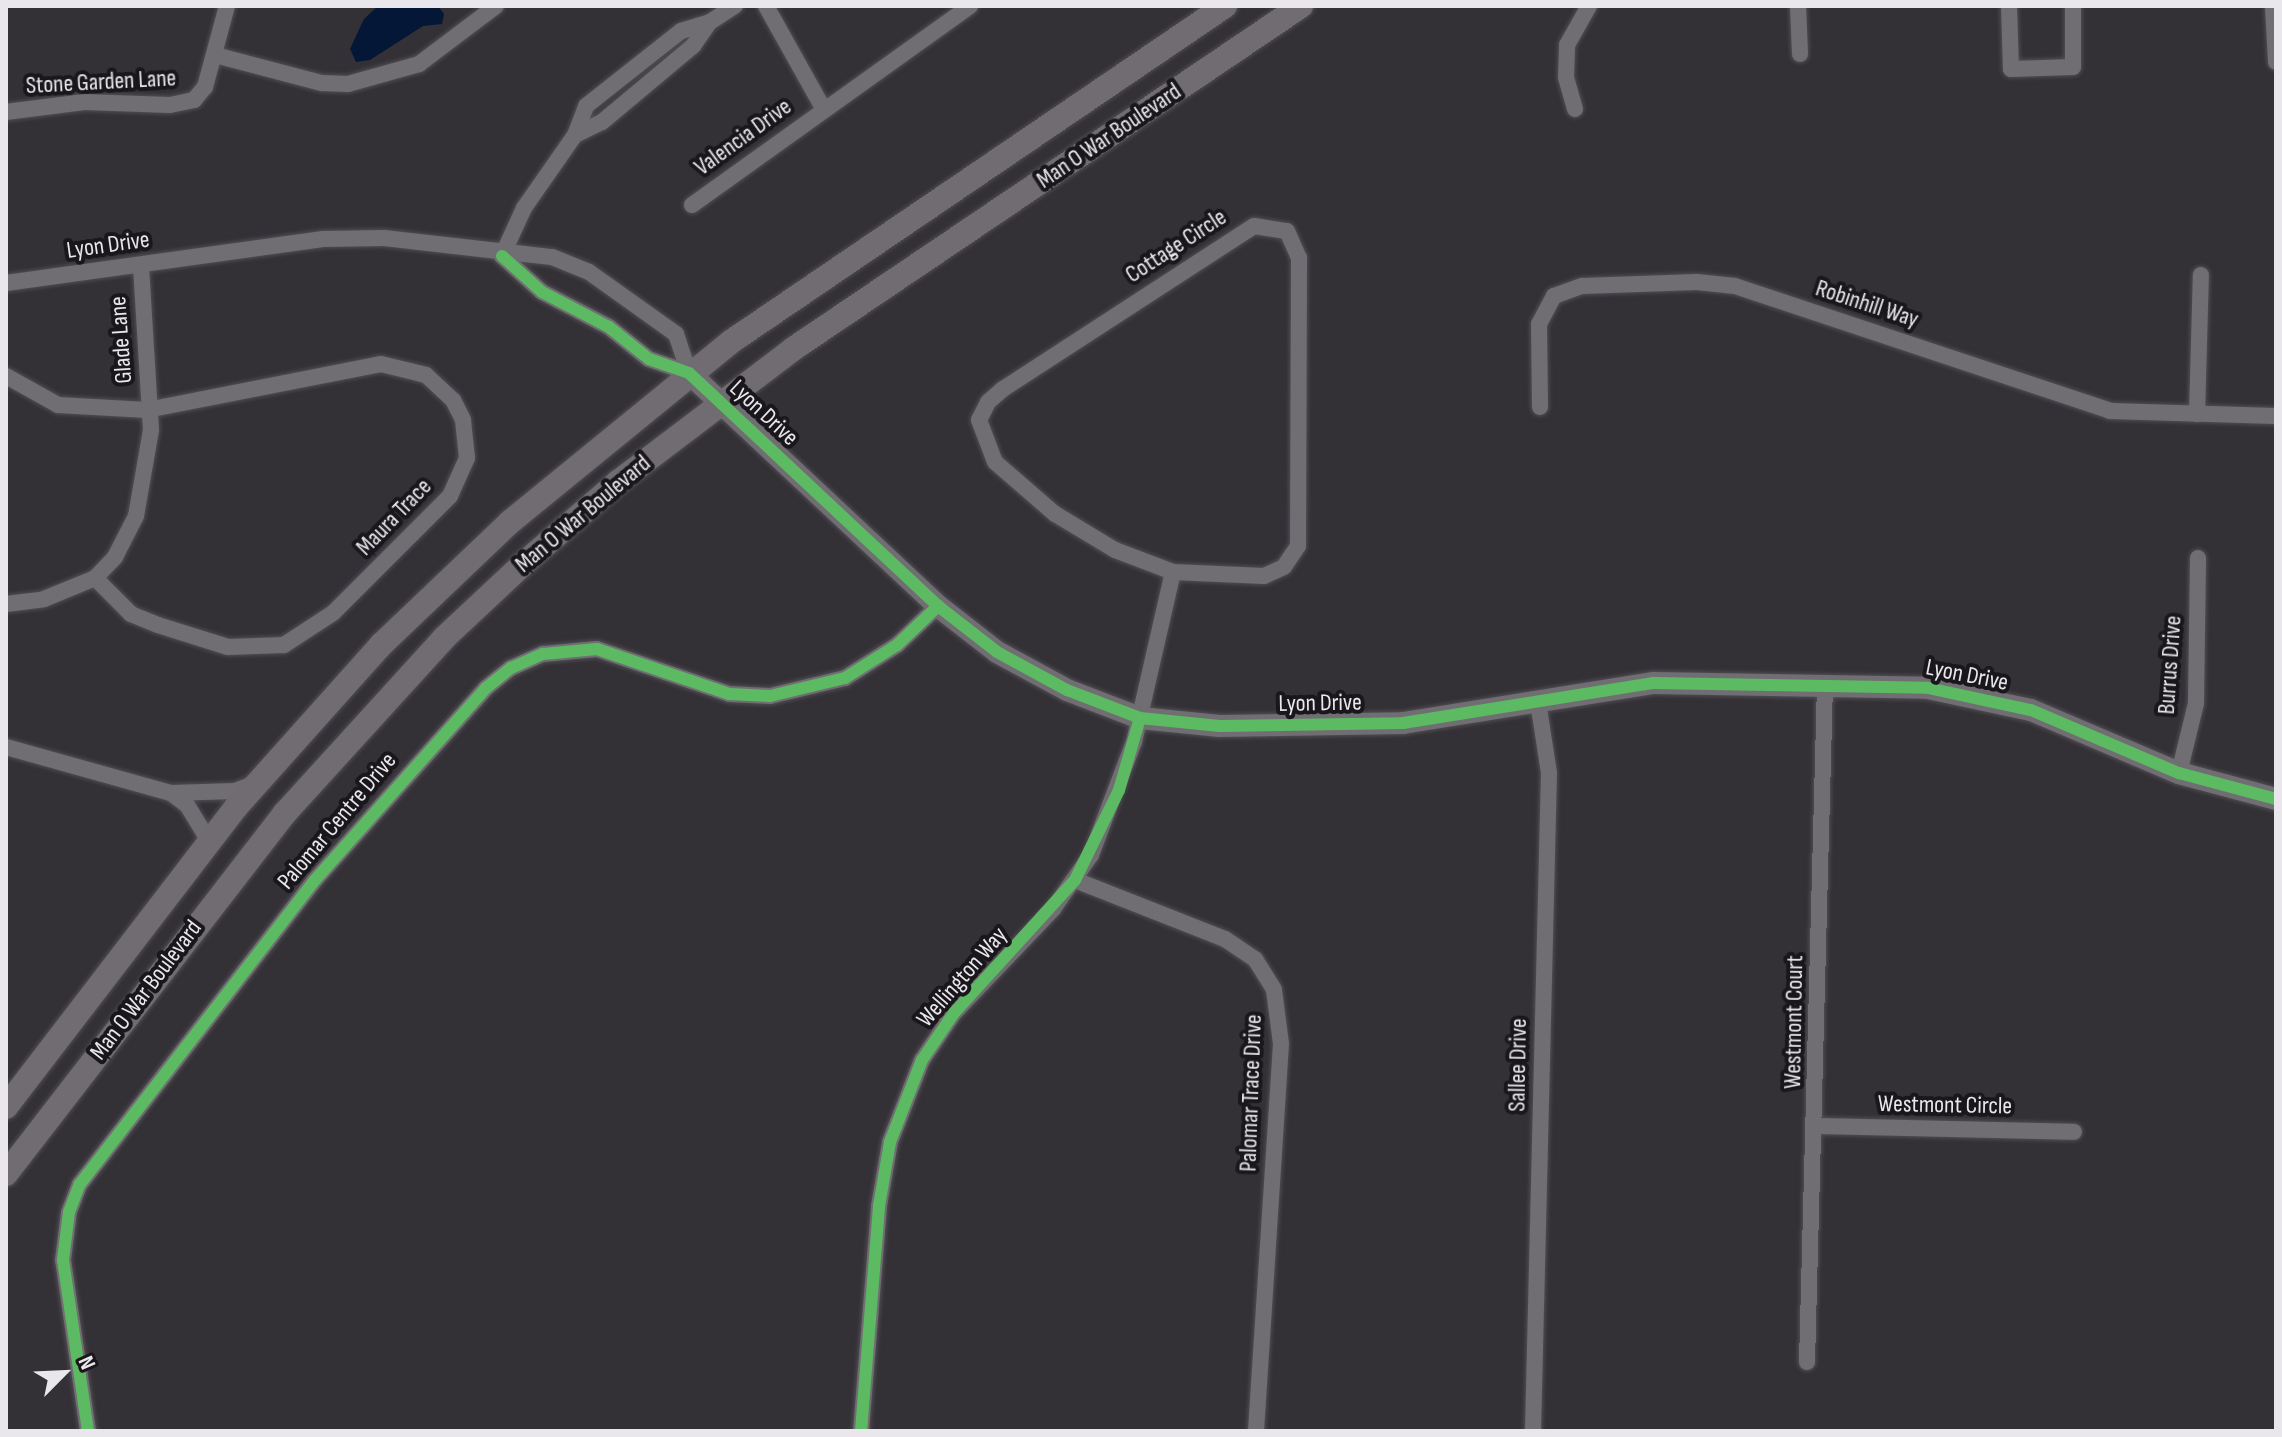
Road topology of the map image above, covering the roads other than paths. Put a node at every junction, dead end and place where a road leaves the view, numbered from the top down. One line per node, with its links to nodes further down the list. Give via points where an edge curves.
1 (227, 6): 14 (street, Stone Garden Lane)
2 (496, 6): 14 (street, via 419,64 348,84 322,83)
3 (735, 6): 20 (street, via 710,22 693,46 602,122 575,135 524,208)
4 (766, 6): 16 (street, Valencia Drive)
5 (970, 6): 16 (street, Valencia Drive)
6 (1225, 6): 24 (main road, Man O War Boulevard)
7 (1301, 6): 26 (main road, Man O War Boulevard)
8 (1589, 6): 17 (street, via 1567,45 1566,77)
9 (1798, 6): 13 (street)
10 (2009, 6): 11 (street, via 2011,69 2073,67)
11 (2073, 6)
12 (2274, 9): 15 (street)
13 (1800, 54)
14 (215, 55): 18 (street, Stone Garden Lane, via 205,87 183,104 84,102)
15 (2276, 62)
16 (823, 108): 19 (street, Valencia Drive)
17 (1575, 109)
18 (6, 112)
19 (692, 205)
20 (502, 256): 21 (street, Lyon Drive, via 384,238 323,239); 24 (street, Lyon Drive, via 542,292 609,327 649,359); 24 (street, Lyon Drive, via 552,257 589,272 676,334)
21 (141, 267): 23 (street, Lyon Drive); 28 (street, Glade Lane)
22 (2201, 275): 29 (street)
23 (6, 283)
24 (689, 373): 26 (street, Lyon Drive); 41 (main road, Man O War Boulevard, via 453,575 382,644)
25 (6, 376): 28 (street, Glade Lane, via 58,405)
26 (721, 403): 35 (street, Lyon Drive); 49 (main road, Man O War Boulevard, via 522,565 343,746 210,905)
27 (1540, 407): 29 (street, Robinhill Way, via 1539,324 1554,296 1582,286 1697,282 1735,286 2110,411)
28 (150, 410): 33 (street, Glade Lane, via 150,455 136,516 115,557); 33 (street, Maura Trace, via 381,364 426,375 453,400 465,429 467,458 450,496 419,529 333,613 284,645 228,647 158,625 110,598)
29 (2197, 414): 30 (street, Robinhill Way)
30 (2276, 416)
31 (2198, 558): 40 (street, Burrus Drive, via 2196,703)
32 (1173, 572): 32 (street, Cottage Circle, via 1264,576 1284,567 1298,546 1299,258 1293,239 1278,226 1262,224 1233,235 1003,389 979,420 995,462 1055,514 1115,550); 38 (street)
33 (95, 578): 34 (street, Glade Lane, via 44,599)
34 (6, 604)
35 (938, 606): 38 (street, Lyon Drive, via 1031,673); 51 (street, Palomar Centre Drive, via 897,645 845,678 770,696 729,694 597,649 543,654 511,668 486,688 315,880 80,1184 69,1212 63,1260)
36 (1825, 683): 37 (street, Lyon Drive, via 1654,683 1603,687); 40 (street, Lyon Drive, via 1928,688 2031,710); 47 (street, Westmont Court)
37 (1538, 702): 38 (street, Lyon Drive, via 1388,723 1220,726); 54 (street, Sallee Drive, via 1549,773)
38 (1140, 718): 45 (street, Wellington Way, via 1108,816)
39 (6, 747): 42 (street)
40 (2179, 773): 43 (street, Lyon Drive)
41 (258, 782): 42 (street, via 235,791); 44 (main road, Man O War Boulevard)
42 (171, 793): 44 (street, via 187,805)
43 (2276, 799)
44 (209, 841): 46 (main road, Man O War Boulevard)
45 (1075, 880): 52 (street, Wellington Way, via 954,1013 922,1060 890,1142 879,1206); 53 (street, Palomar Trace Drive, via 1225,939 1255,959 1274,990 1281,1044)
46 (6, 1107)
47 (1816, 1126): 48 (street, Westmont Circle); 50 (street, Westmont Court)
48 (2074, 1132)
49 (6, 1174)
50 (1807, 1362)
51 (88, 1431)
52 (861, 1431)
53 (1256, 1431)
54 (1533, 1431)

